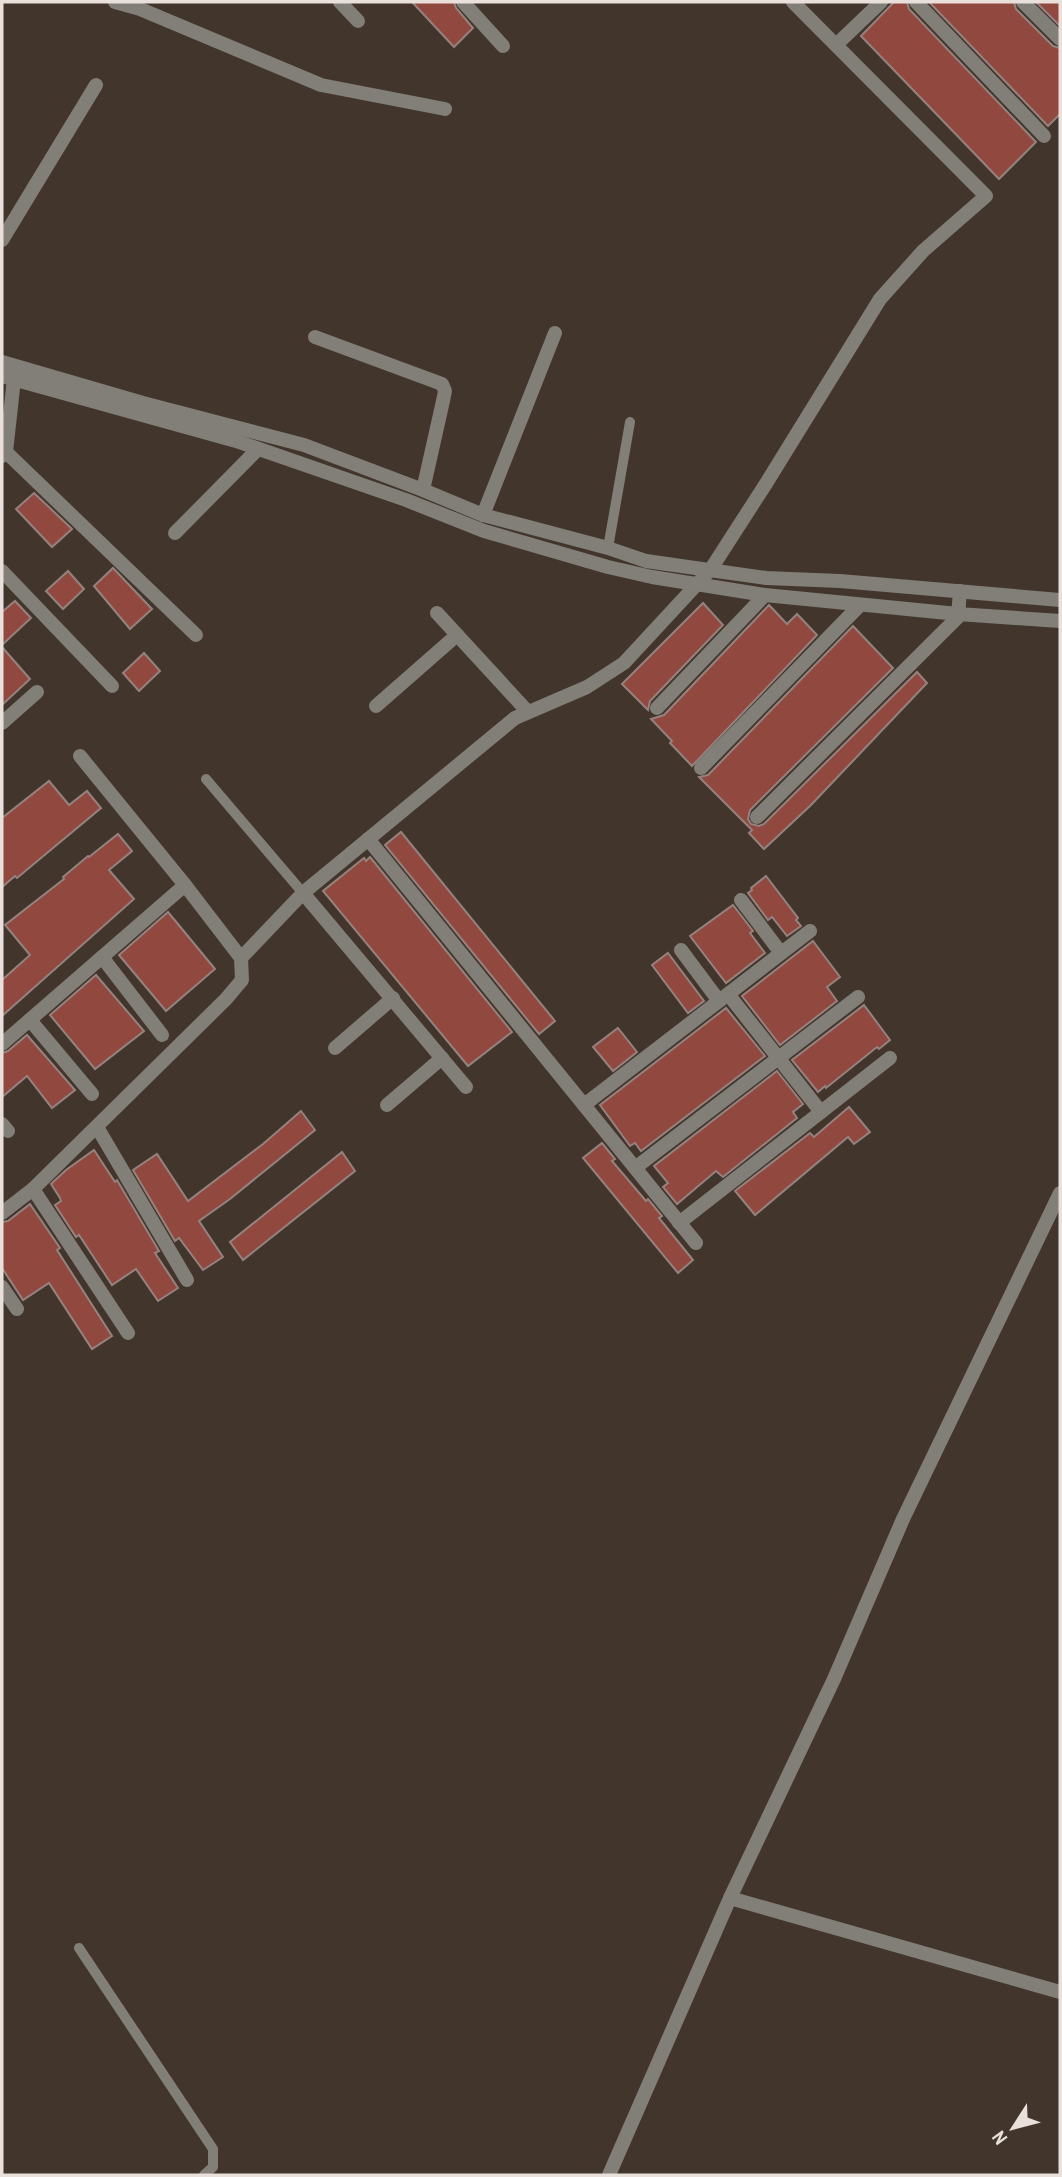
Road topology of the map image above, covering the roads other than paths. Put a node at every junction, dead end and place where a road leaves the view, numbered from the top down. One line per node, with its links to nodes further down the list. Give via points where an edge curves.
1 (115, 2): 9 (street)
2 (154, 2): 9 (street)
3 (340, 2): 10 (street)
4 (463, 2): 13 (street)
5 (793, 2): 12 (street)
6 (881, 2): 12 (street)
7 (916, 2): 16 (street)
8 (1023, 2): 11 (street)
9 (140, 9): 15 (street, via 321,85)
10 (358, 21)
11 (1060, 39)
12 (836, 45): 29 (street, via 986,197 923,251 880,299)
13 (503, 46)
14 (96, 85): 17 (street)
15 (445, 108)
16 (1044, 135)
17 (2, 240)
18 (555, 333): 26 (street)
19 (315, 337): 25 (street, via 442,384 443,401)
20 (2, 362): 25 (street, via 304,445)
21 (8, 378): 23 (street); 24 (street)
22 (630, 422): 28 (lane)
23 (258, 449): 27 (street); 31 (street, via 484,530 608,567)
24 (4, 454): 39 (street)
25 (423, 490): 26 (street)
26 (483, 515): 28 (street)
27 (175, 533)
28 (608, 548): 29 (street, via 646,561)
29 (711, 569): 31 (street); 32 (street, via 766,578)
30 (2, 571): 41 (street)
31 (698, 583): 33 (street); 45 (street, via 624,663 587,687)
32 (960, 591): 34 (street); 37 (street)
33 (765, 595): 35 (street); 44 (street)
34 (1060, 600)
35 (860, 605): 37 (street); 48 (street)
36 (437, 613): 40 (street)
37 (958, 614): 38 (street); 50 (street)
38 (1060, 621)
39 (196, 635)
40 (457, 635): 43 (street); 45 (street)
41 (112, 685)
42 (37, 692): 46 (street)
43 (376, 706)
44 (657, 708)
45 (528, 712): 51 (street)
46 (2, 723)
47 (80, 756): 52 (street)
48 (701, 768)
49 (206, 779): 53 (lane)
50 (757, 817)
51 (368, 839): 53 (street); 73 (street)
52 (185, 885): 58 (street); 59 (street)
53 (303, 893): 59 (street); 61 (street)
54 (741, 900): 57 (street)
55 (810, 931): 57 (street)
56 (681, 950): 62 (street)
57 (781, 953): 62 (street)
58 (102, 957): 63 (street); 64 (street)
59 (242, 958): 75 (street, via 242,979 226,999)
60 (858, 997): 68 (street)
61 (393, 998): 66 (street); 67 (street)
62 (723, 998): 68 (street); 73 (street)
63 (30, 1020): 65 (street); 71 (street)
64 (162, 1035)
65 (2, 1044)
66 (335, 1048)
67 (442, 1058): 70 (street); 72 (street)
68 (778, 1058): 74 (street); 76 (street)
69 (890, 1058): 74 (street)
70 (466, 1087)
71 (92, 1094)
72 (387, 1105)
73 (584, 1105): 76 (street)
74 (821, 1112): 80 (street)
75 (97, 1127): 77 (street); 82 (street)
76 (635, 1168): 80 (street)
77 (33, 1189): 79 (street); 85 (street)
78 (1060, 1193): 86 (street, via 903,1519 834,1679)
79 (2, 1213)
80 (679, 1223): 81 (street)
81 (696, 1243)
82 (187, 1280)
83 (2, 1287): 84 (street)
84 (17, 1309)
85 (128, 1334)
86 (730, 1898): 88 (street); 90 (street)
87 (79, 1948): 89 (lane, via 213,2149 213,2167)
88 (1060, 1992)
89 (204, 2175)
90 (609, 2175)

